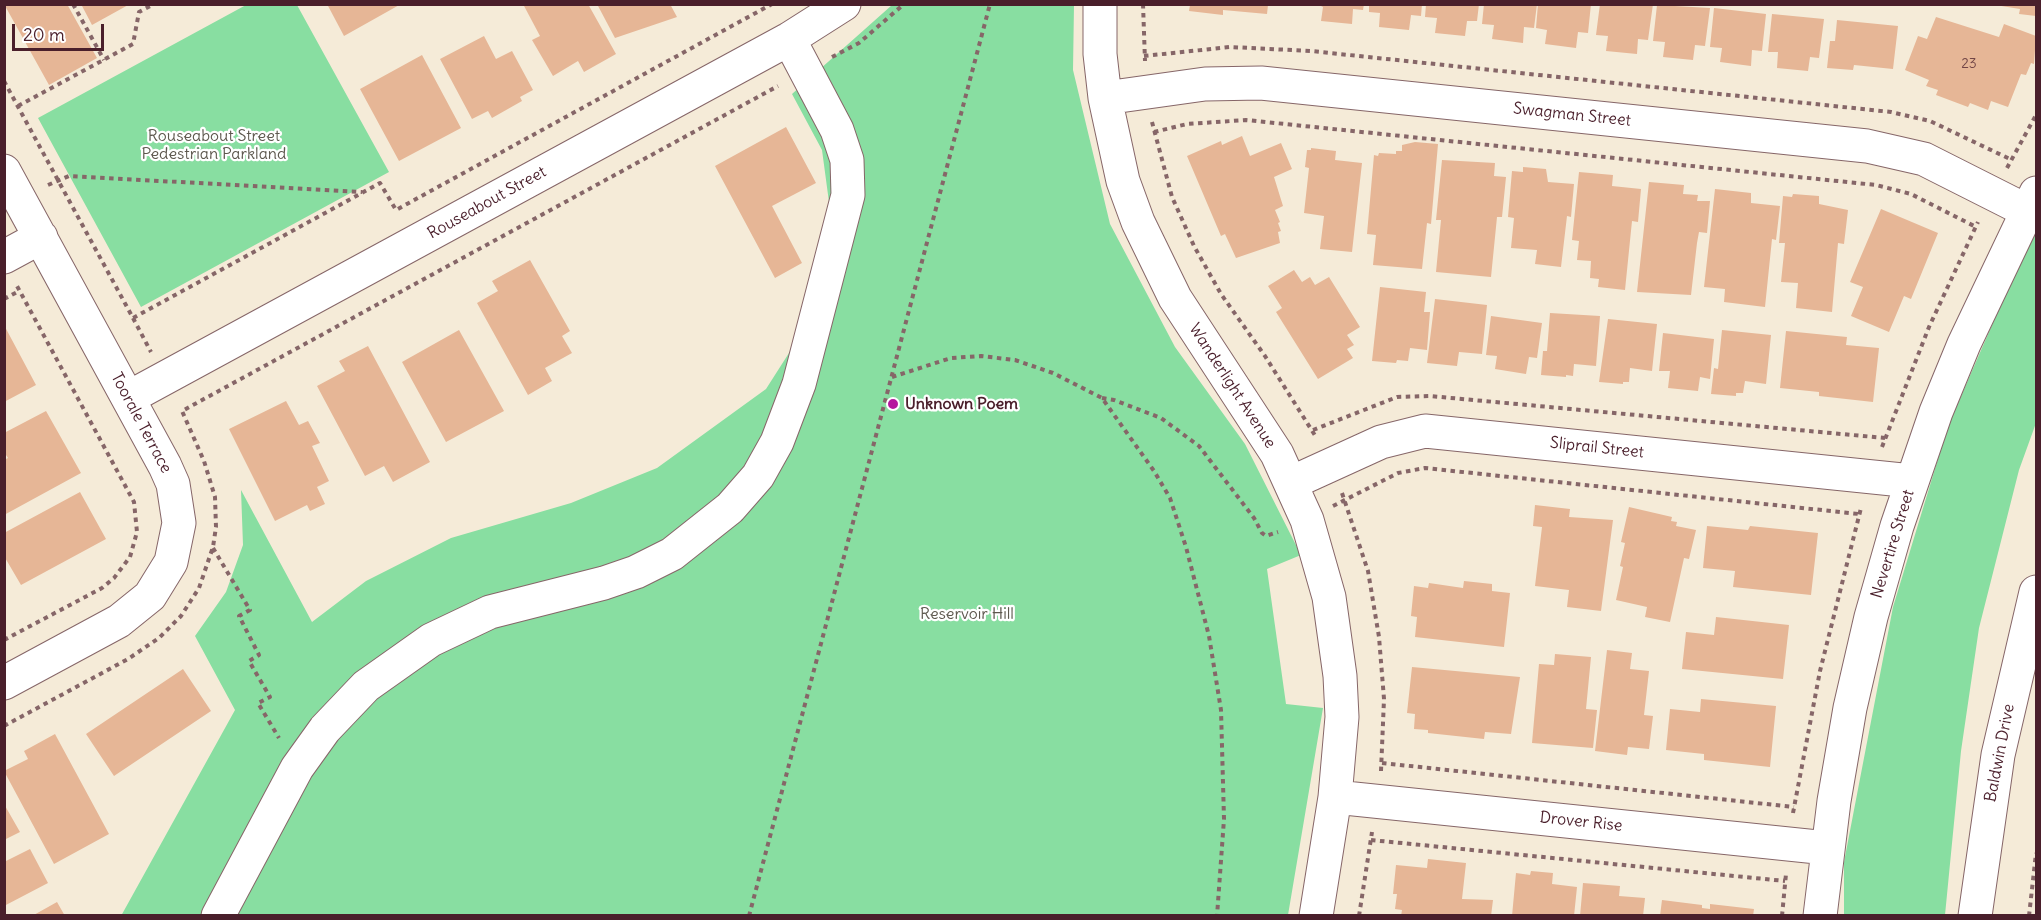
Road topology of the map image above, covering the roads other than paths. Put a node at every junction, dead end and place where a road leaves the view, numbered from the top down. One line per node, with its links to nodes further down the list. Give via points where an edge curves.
1 (844, 4): 3 (street, Rouseabout Street)
2 (1100, 4): 4 (street, Wanderlight Avenue)
3 (789, 39): 9 (street, Rouseabout Street); 16 (street, via 837,130 847,160 848,195 799,384 777,442 758,476 730,508 672,554 604,583 490,612 430,640 366,686 325,729 297,768)
4 (1105, 98): 6 (street, Swagman Street, via 1205,84 1261,82 1867,146 1923,159); 11 (street, Wanderlight Avenue, via 1124,181 1155,261 1192,325 1260,425)
5 (4, 171): 7 (street, Toorale Terrace)
6 (2032, 202): 10 (street, Nevertire Street, via 1964,344)
7 (41, 237): 8 (street); 9 (street, Toorale Terrace)
8 (4, 257)
9 (128, 398): 13 (street, Toorale Terrace, via 173,484 179,523 171,562 150,596 135,610)
10 (1912, 481): 11 (street, Sliprail Street, via 1425,431 1388,439); 15 (street, Nevertire Street, via 1860,662)
11 (1291, 483): 14 (street, Wanderlight Avenue, via 1307,520 1329,597 1339,666 1342,717)
12 (2037, 592): 19 (street, Baldwin Drive, via 1998,755)
13 (4, 683)
14 (1335, 797): 15 (street, Drover Rise); 17 (street, Wanderlight Avenue)
15 (1827, 848): 18 (street, Nevertire Street)
16 (218, 915)
17 (1316, 915)
18 (1820, 915)
19 (1975, 915)

